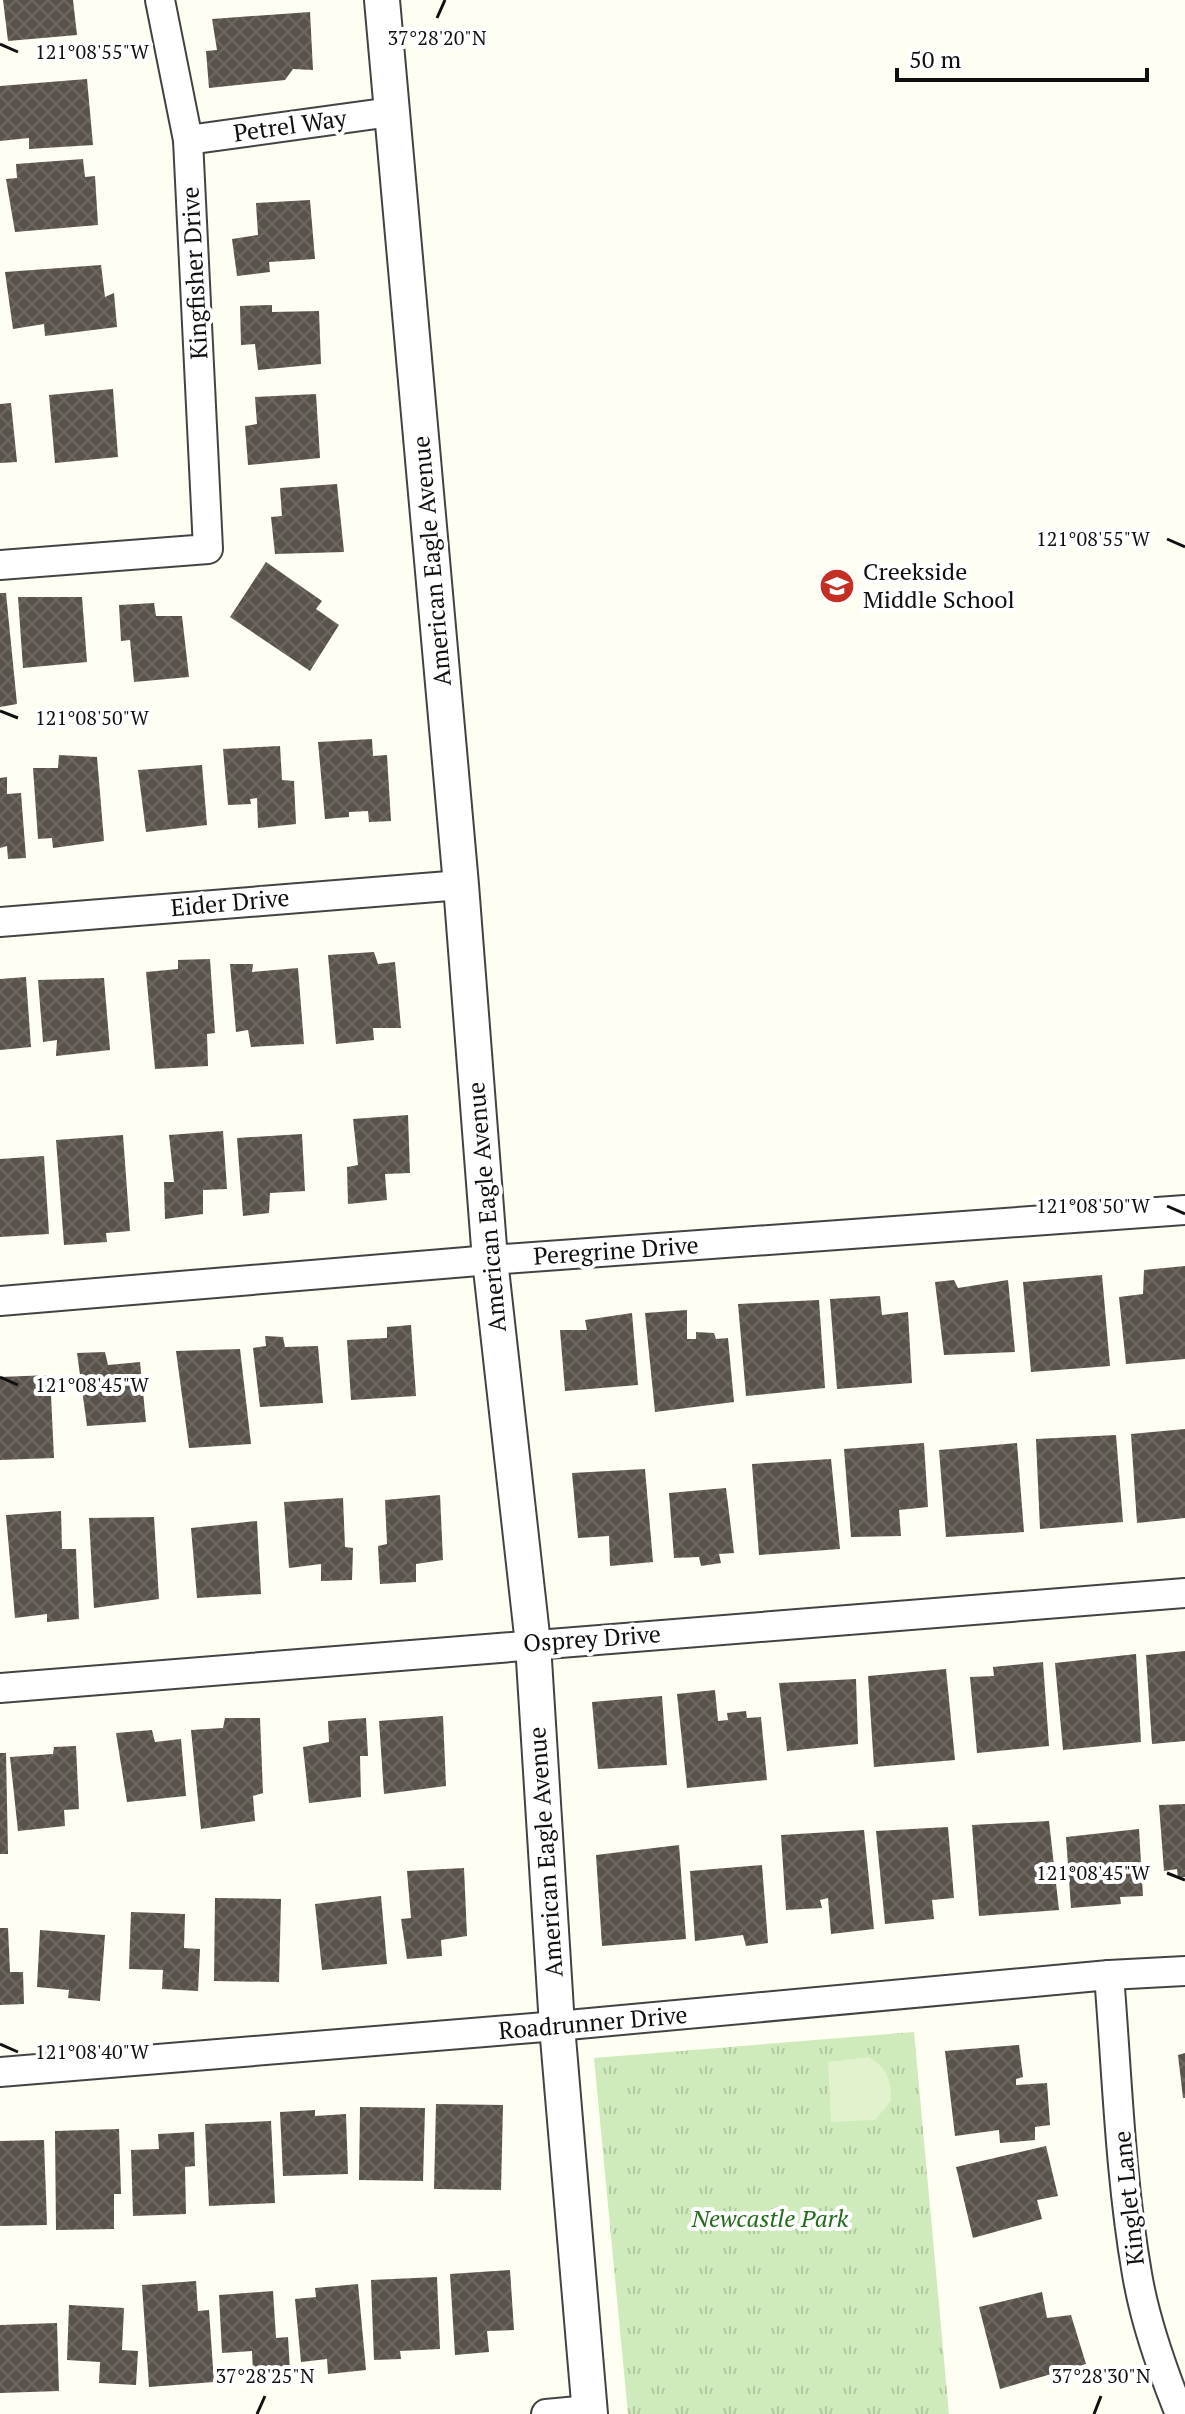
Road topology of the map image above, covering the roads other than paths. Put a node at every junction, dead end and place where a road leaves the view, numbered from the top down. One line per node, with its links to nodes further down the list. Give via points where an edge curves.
1 (160, 0): 4 (street, Kingfisher Drive)
2 (382, 0): 3 (street, American Eagle Avenue)
3 (391, 112): 4 (street, Petrel Way); 6 (street, American Eagle Avenue)
4 (188, 140): 5 (street, Kingfisher Drive, via 208,549)
5 (0, 565)
6 (461, 885): 7 (street, Eider Drive); 9 (street, American Eagle Avenue)
7 (0, 922)
8 (1185, 1210): 9 (street, Peregrine Drive)
9 (490, 1260): 10 (street, Peregrine Drive); 12 (street, American Eagle Avenue)
10 (0, 1301)
11 (1185, 1593): 12 (street, Osprey Drive)
12 (533, 1644): 13 (street, Osprey Drive); 16 (street, American Eagle Avenue)
13 (0, 1688)
14 (1185, 1971): 15 (street, Roadrunner Drive)
15 (1109, 1975): 16 (street, Roadrunner Drive); 20 (street, Kinglet Lane, via 1137,2275)
16 (557, 2026): 17 (street, Roadrunner Drive); 18 (street, American Eagle Avenue)
17 (0, 2072)
18 (590, 2412): 19 (street)
19 (546, 2414)
20 (1180, 2414)

